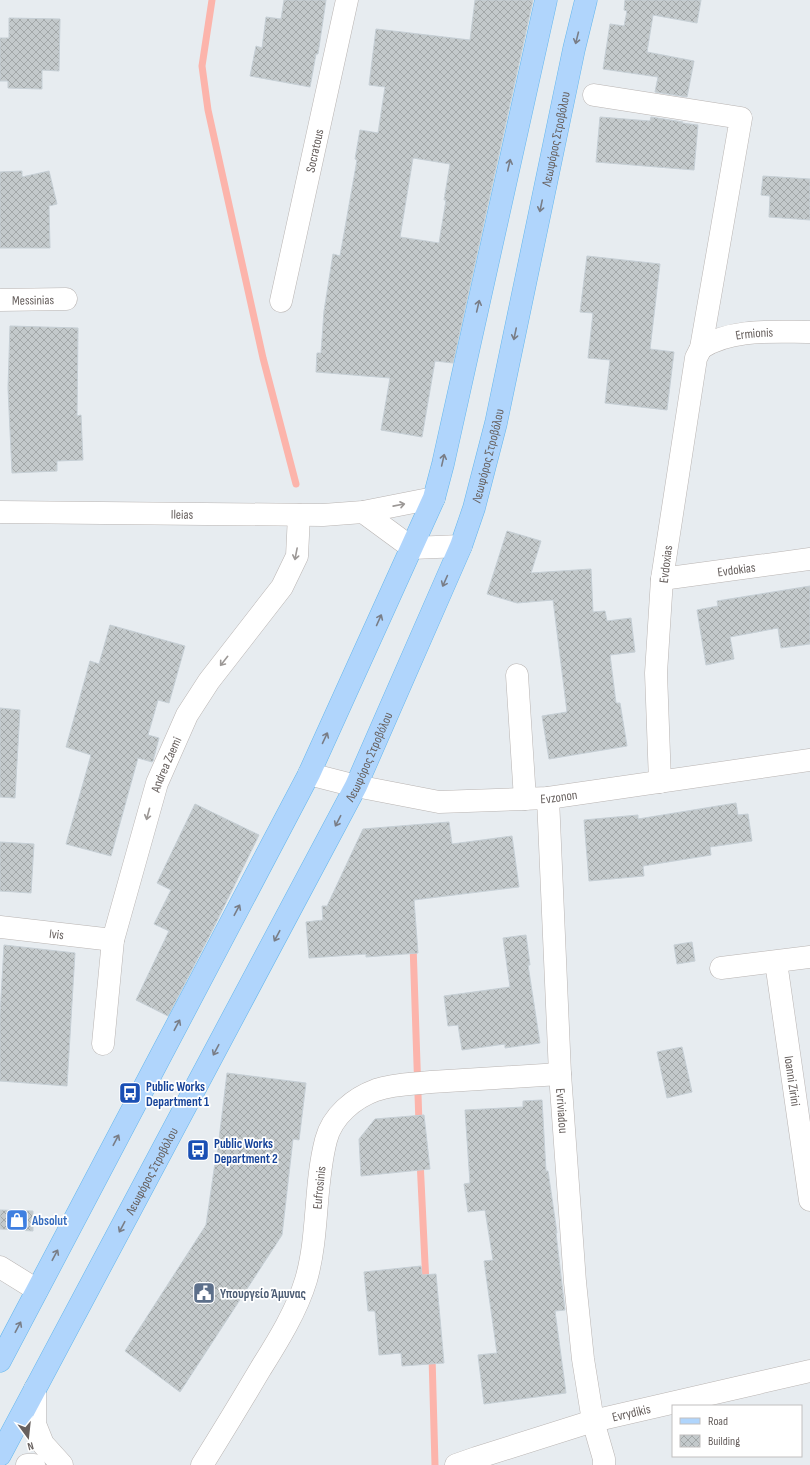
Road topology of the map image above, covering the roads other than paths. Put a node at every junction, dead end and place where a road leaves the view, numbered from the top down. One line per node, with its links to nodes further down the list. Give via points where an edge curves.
1 (346, 0): 7 (street, Socratous)
2 (546, 0): 10 (main road, one-way to 2)
3 (586, 0): 14 (main road, Λεωφόρος Στροβόλου, one-way to 14, via 496,423 474,508)
4 (594, 96): 9 (street, Evdoxias, via 741,118)
5 (66, 299): 6 (street, Messinias)
6 (0, 300)
7 (281, 301)
8 (810, 332): 9 (street, Ermionis, via 758,332 712,341)
9 (700, 348): 17 (street, Evdoxias, via 696,358)
10 (434, 498): 12 (street, Ileias, one-way to 10); 15 (main road)
11 (0, 512): 13 (street, Ileias)
12 (363, 512): 13 (street, Ileias); 15 (street)
13 (299, 515): 26 (street, Andrea Zaemi, one-way to 26, via 297,556 282,587 209,681 187,715 157,783)
14 (461, 546): 15 (street); 22 (main road, Λεωφόρος Στροβόλου, one-way to 22)
15 (412, 548): 20 (main road, one-way to 15)
16 (810, 559): 17 (street, Evdokias)
17 (662, 580): 21 (street, Evdoxias, via 656,673)
18 (517, 675): 24 (street)
19 (810, 760): 21 (street, Evzonon)
20 (309, 774): 22 (street, Evzonon); 34 (main road, one-way to 20)
21 (660, 782): 23 (street, Evzonon)
22 (356, 786): 24 (street, Evzonon, via 439,802); 37 (main road, Λεωφόρος Στροβόλου, one-way to 37)
23 (548, 798): 24 (street, Evzonon); 31 (street, Evriviadou)
24 (525, 799)
25 (0, 927): 26 (street, Ivis)
26 (113, 940): 30 (street, Andrea Zaemi)
27 (810, 957): 28 (street)
28 (776, 962): 29 (street); 32 (street, Ioanni Zirini)
29 (721, 968)
30 (103, 1044)
31 (560, 1074): 38 (street, Evriviadou, via 575,1282); 43 (street, Eufrosinis, via 391,1086 376,1090 349,1105 332,1126 326,1139 319,1175 311,1260 305,1282 279,1338)
32 (810, 1200)
33 (0, 1267): 34 (street)
34 (37, 1290): 35 (main road, one-way to 34)
35 (0, 1361)
36 (810, 1371): 38 (street, Evrydikis)
37 (35, 1389): 39 (main road, Λεωφόρος Στροβόλου); 42 (street, via 35,1424 43,1444)
38 (593, 1421): 44 (street, Evrydikis); 45 (street, Evriviadou)
39 (0, 1455)
40 (27, 1465): 41 (street)
41 (34, 1465)
42 (62, 1465)
43 (202, 1465)
44 (456, 1465)
45 (604, 1465)

